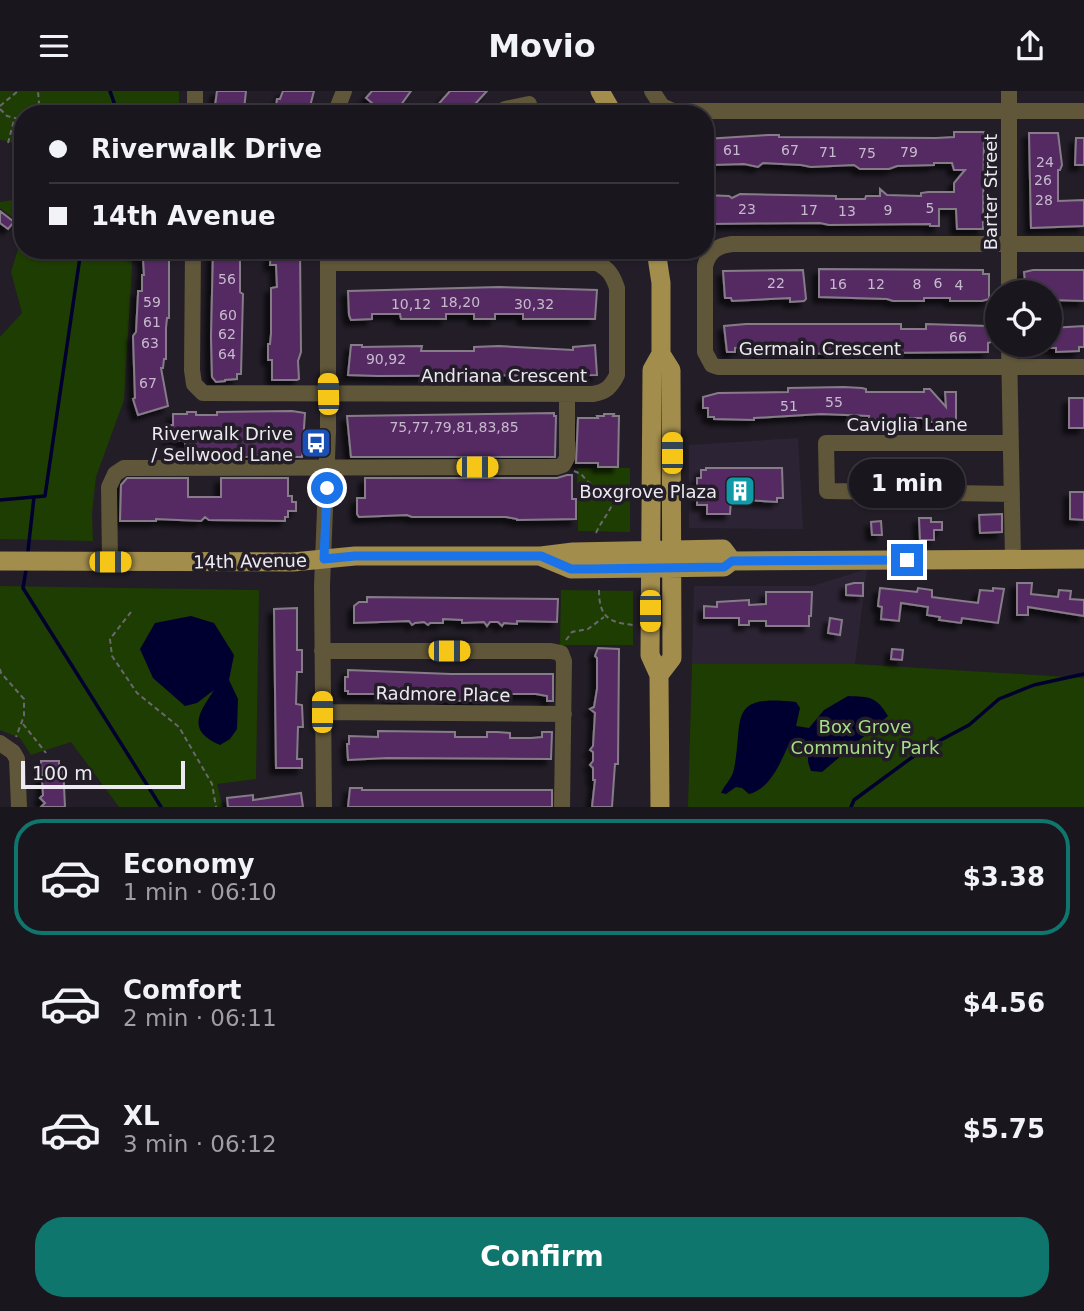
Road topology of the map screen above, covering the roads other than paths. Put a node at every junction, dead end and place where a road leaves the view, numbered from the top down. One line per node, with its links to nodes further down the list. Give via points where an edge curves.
1 (1009, 91): 5 (street, Barter Street)
2 (529, 104): 3 (street)
3 (524, 105)
4 (714, 111): 5 (street)
5 (1009, 111): 6 (street); 7 (street, Barter Street)
6 (1084, 111)
7 (1009, 244): 8 (street); 9 (street, Germain Crescent, via 722,245); 15 (street, Barter Street)
8 (1084, 244)
9 (714, 249)
10 (193, 259): 20 (street, Andriana Crescent, via 192,378 197,389 209,394)
11 (328, 259): 20 (street)
12 (522, 259): 21 (street, Andriana Crescent, via 597,263 607,268 617,288 617,375 612,386 603,393)
13 (657, 259): 16 (main road)
14 (707, 259): 18 (street, Germain Crescent, via 705,352 712,365)
15 (1009, 280)
16 (662, 354): 26 (main road, via 652,370); 27 (main road, via 671,370)
17 (1009, 357): 18 (street)
18 (1009, 367): 19 (street); 22 (street)
19 (1084, 367)
20 (328, 394): 21 (street, Andriana Crescent); 23 (street)
21 (567, 394): 23 (street, via 567,458 557,467)
22 (1011, 443): 24 (street); 24 (street, Caviglia Lane, via 825,443 827,491)
23 (327, 467): 25 (street); 31 (street, via 124,468 109,487)
24 (1012, 494): 29 (street)
25 (324, 559): 26 (main road, 14th Avenue, via 541,556 571,569); 31 (main road, 14th Avenue); 32 (street)
26 (650, 559): 27 (main road, 14th Avenue); 33 (main road, via 650,655)
27 (672, 559): 29 (main road, 14th Avenue, via 724,567 732,561); 33 (main road, via 672,657)
28 (1084, 559): 29 (main road, 14th Avenue)
29 (1013, 560)
30 (0, 561): 31 (main road, 14th Avenue)
31 (110, 562)
32 (322, 651): 34 (street); 35 (street, via 556,651 564,661)
33 (659, 675): 40 (main road)
34 (322, 712): 35 (street, Radmore Place); 38 (street)
35 (564, 714): 39 (street)
36 (0, 743): 37 (street, via 17,759)
37 (19, 807)
38 (324, 807)
39 (562, 807)
40 (660, 807)

